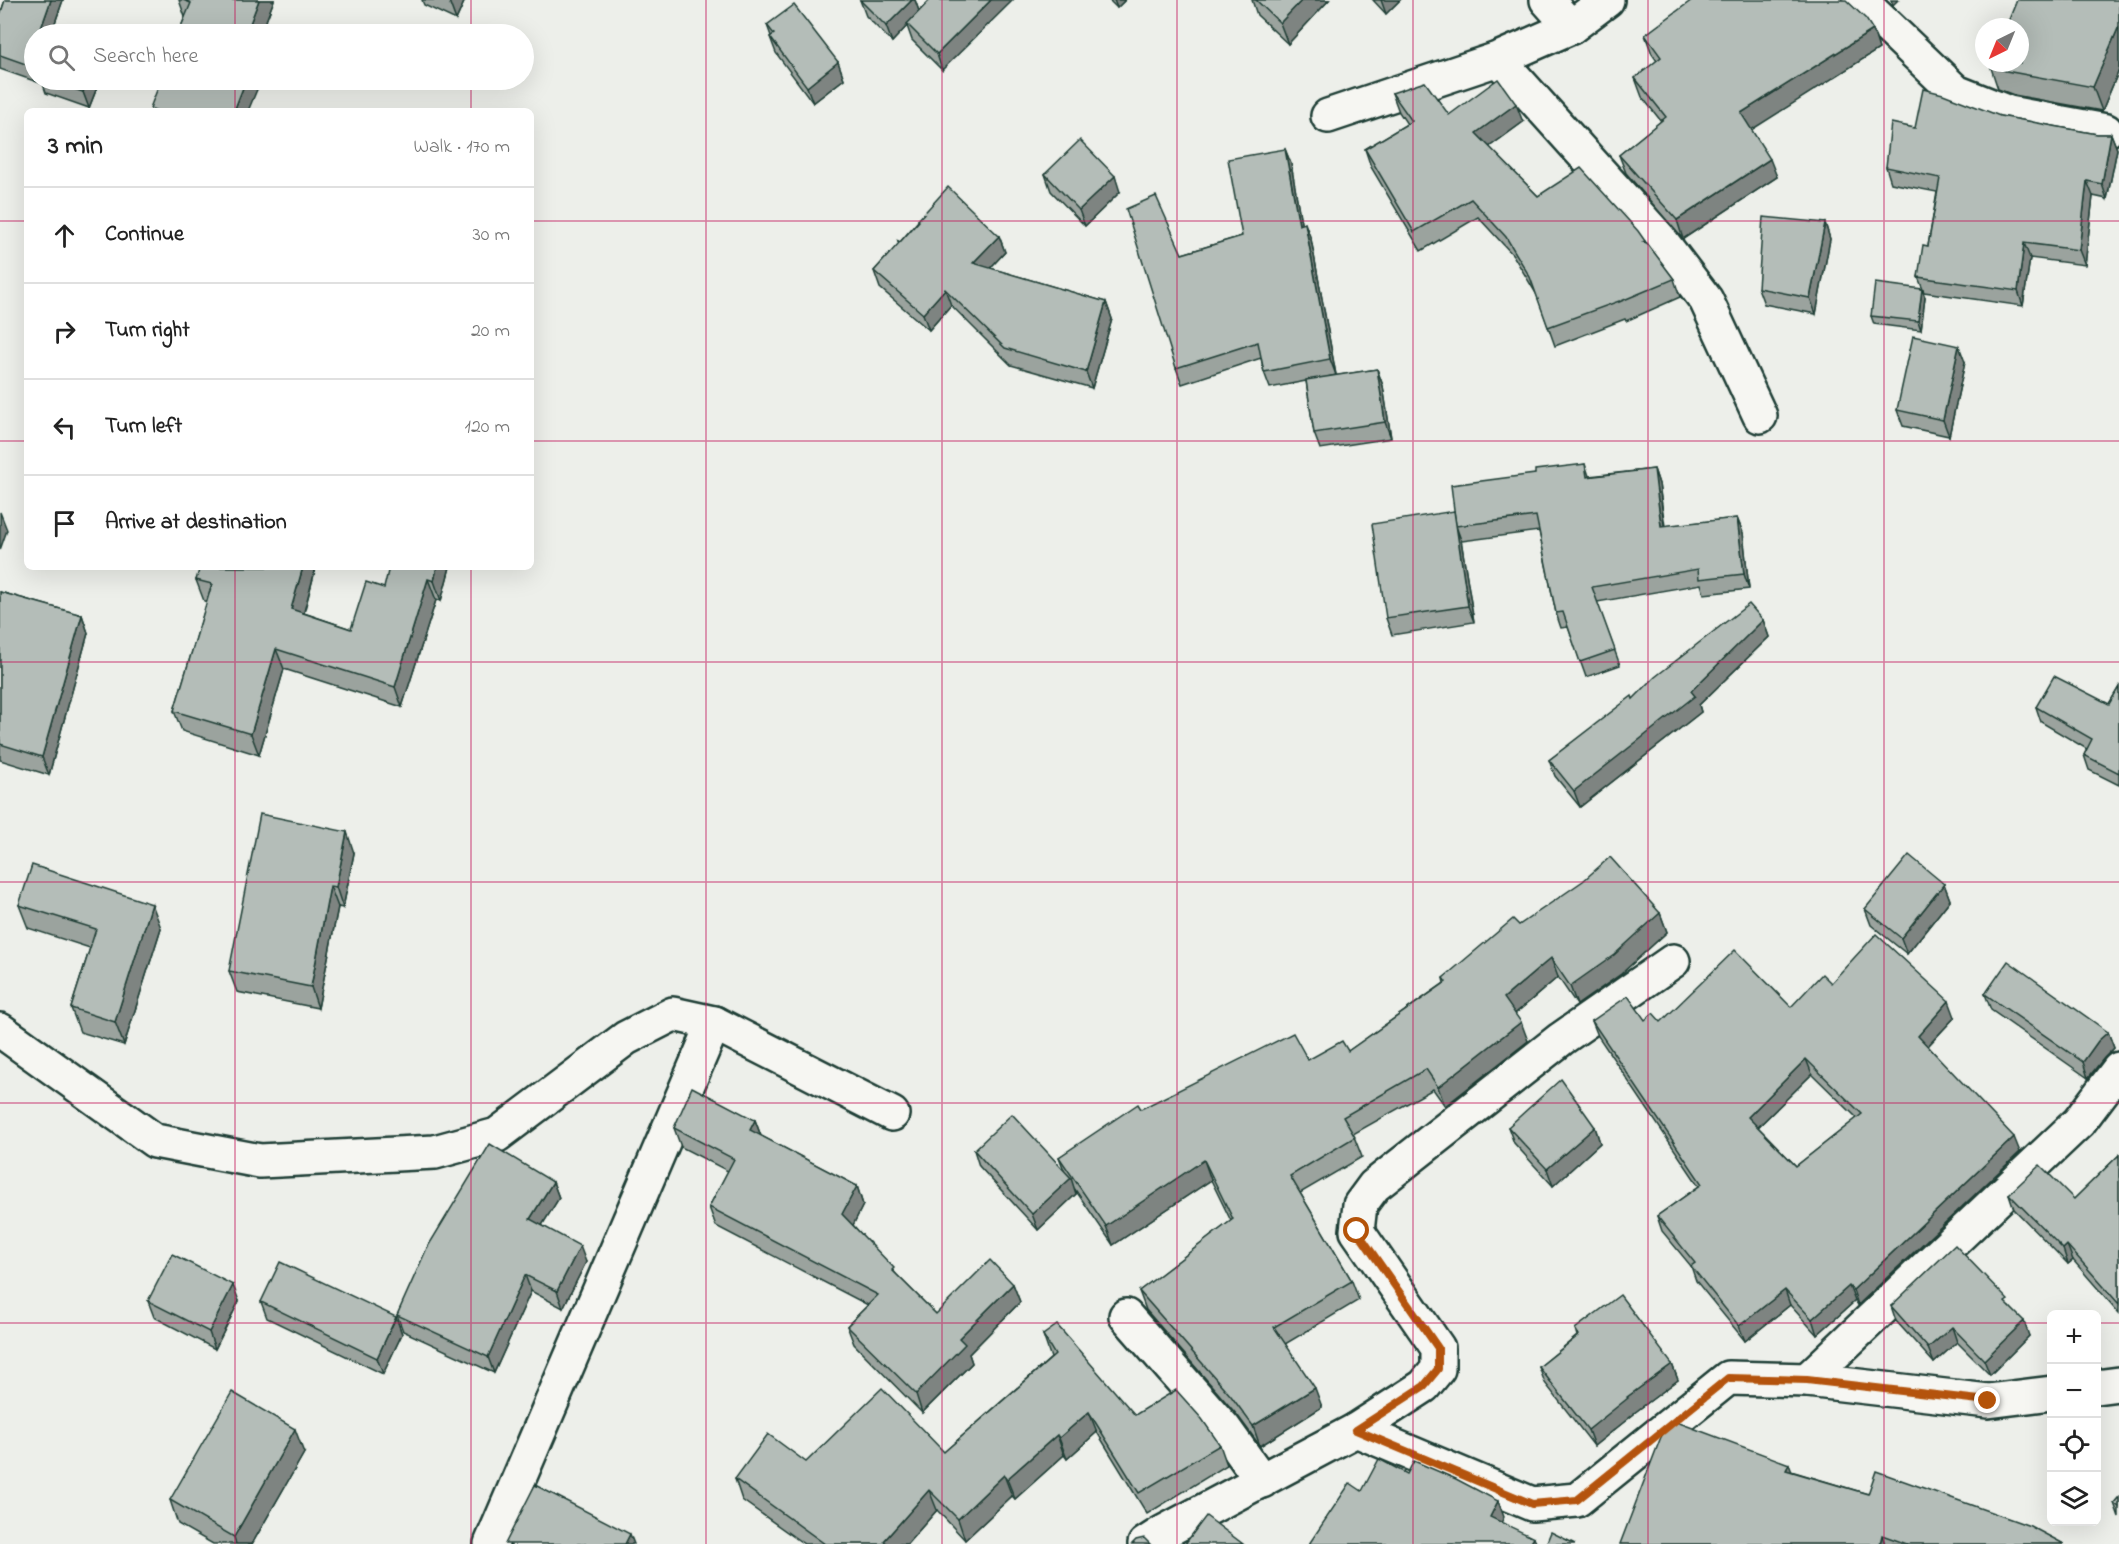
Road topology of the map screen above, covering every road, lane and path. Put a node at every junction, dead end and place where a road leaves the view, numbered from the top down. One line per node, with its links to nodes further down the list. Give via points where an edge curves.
1 (1547, 0): 4 (street)
2 (1607, 0): 4 (street)
3 (1860, 0): 7 (street, via 1956,92 2009,113)
4 (1571, 27): 5 (street)
5 (1498, 59): 6 (street); 8 (street, via 1659,238 1706,300)
6 (1328, 116)
7 (2106, 130)
8 (1760, 416)
9 (1673, 961): 19 (street, via 1561,1039 1374,1186 1360,1205 1357,1231 1438,1348 1438,1369 1424,1386)
10 (714, 1023): 11 (street, via 673,1014 626,1038 496,1135 435,1152 260,1161 155,1141); 13 (street); 21 (street)
11 (0, 1030)
12 (2119, 1069): 15 (street, via 2079,1122)
13 (892, 1114)
14 (1126, 1316): 20 (street, via 1224,1428)
15 (1807, 1380): 18 (street, via 1988,1401); 19 (street, via 1728,1378 1577,1500 1532,1504)
16 (2119, 1384): 17 (street)
17 (2101, 1386)
18 (2047, 1394)
19 (1356, 1430): 20 (street)
20 (1262, 1481): 22 (street)
21 (491, 1544)
22 (1145, 1544)

